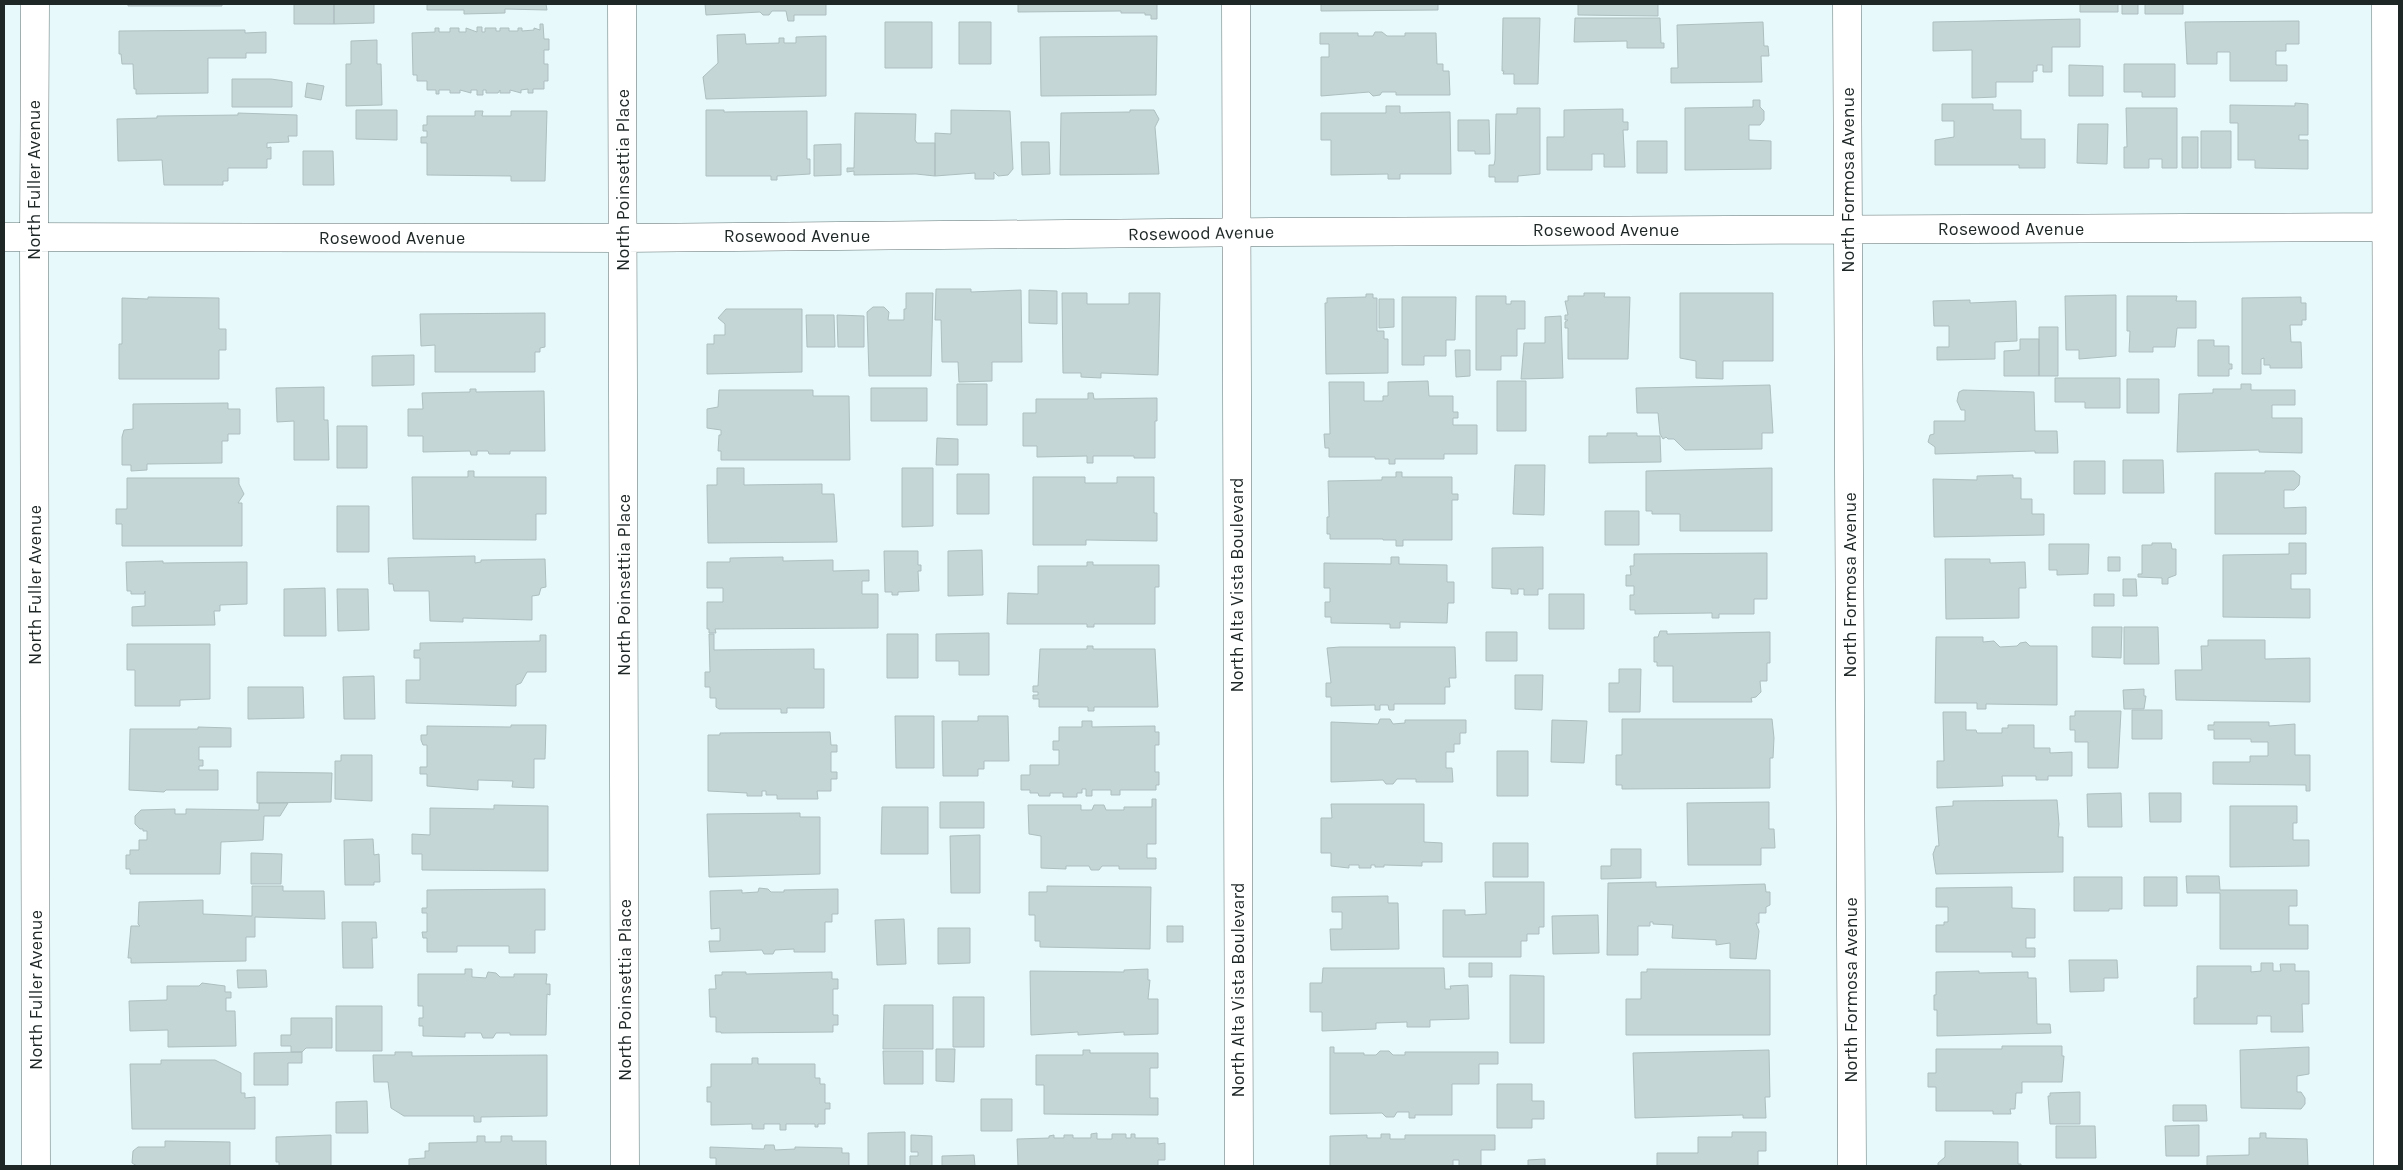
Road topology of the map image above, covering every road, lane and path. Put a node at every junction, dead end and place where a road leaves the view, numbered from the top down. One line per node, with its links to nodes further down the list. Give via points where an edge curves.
1 (35, 4): 10 (street, North Fuller Avenue)
2 (622, 4): 11 (street, North Poinsettia Place)
3 (1236, 4): 8 (street, North Alta Vista Boulevard)
4 (1847, 4): 7 (street, North Formosa Avenue)
5 (2386, 4): 6 (street)
6 (2392, 226): 7 (street, Rosewood Avenue); 16 (street)
7 (1848, 229): 8 (street, Rosewood Avenue); 15 (street, North Formosa Avenue)
8 (1237, 232): 11 (street, Rosewood Avenue); 14 (street, North Alta Vista Boulevard)
9 (4, 237): 10 (street, Rosewood Avenue)
10 (34, 237): 11 (street, Rosewood Avenue); 12 (street, North Fuller Avenue)
11 (623, 238): 13 (street, North Poinsettia Place)
12 (36, 1166)
13 (625, 1166)
14 (1239, 1166)
15 (1852, 1166)
16 (2388, 1166)

